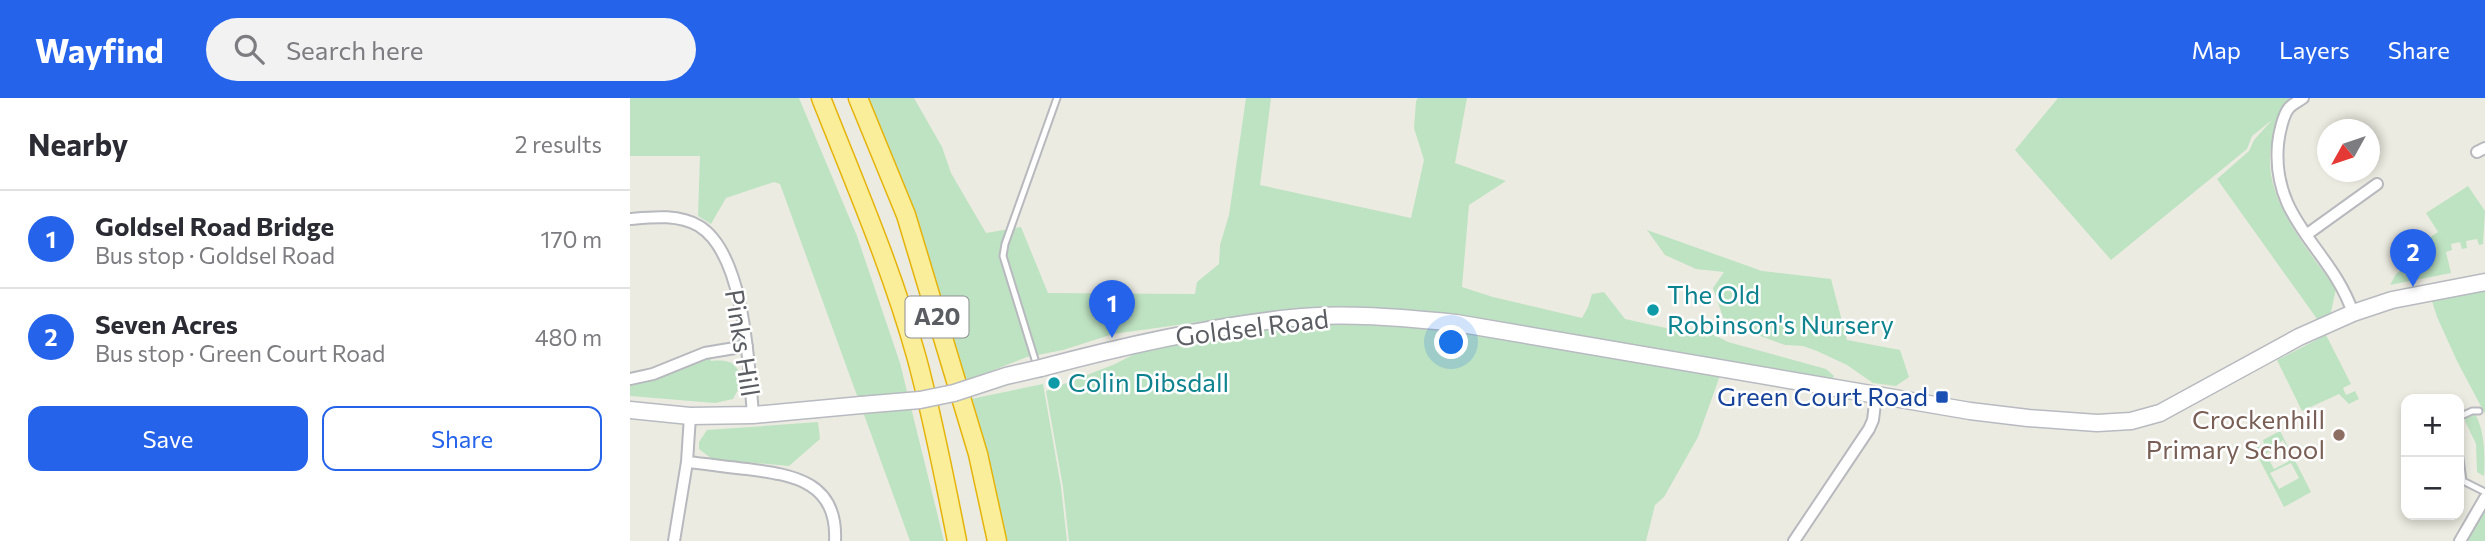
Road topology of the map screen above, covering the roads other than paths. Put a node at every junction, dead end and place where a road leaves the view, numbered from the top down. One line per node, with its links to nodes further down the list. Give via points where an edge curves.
1 (821, 98): 25 (highway, A20, via 874,231 916,356)
2 (858, 98): 26 (highway, A20, via 906,215 978,454)
3 (1057, 98): 11 (lane, via 1003,256)
4 (2302, 98): 7 (street, via 2289,108 2277,159 2283,196)
5 (2377, 184): 7 (street)
6 (630, 219): 10 (street, Pinks Hill, via 678,218 700,227 711,238 732,278)
7 (2306, 234): 9 (street, via 2343,288)
8 (2485, 282): 9 (main road, via 2392,300)
9 (2353, 313): 13 (main road, via 2299,337 2160,413 2131,421 2028,418)
10 (747, 346): 12 (street, via 705,353); 16 (street, Pinks Hill)
11 (1039, 369): 13 (main road, Goldsel Road, via 1113,348 1293,318 1397,317); 16 (main road, Goldsel Road, bridge, via 932,398)
12 (630, 379)
13 (1876, 395): 27 (street, via 1869,429)
14 (630, 410): 18 (main road, Goldsel Road)
15 (2479, 411): 17 (lane)
16 (753, 415): 18 (main road, Goldsel Road)
17 (2464, 415)
18 (691, 416): 20 (street)
19 (2460, 457): 21 (lane, via 2463,481)
20 (687, 462): 23 (street); 24 (street, via 783,474 811,485 835,518)
21 (2485, 492)
22 (2485, 498): 28 (street)
23 (674, 541)
24 (835, 541)
25 (957, 541)
26 (997, 541)
27 (1794, 541)
28 (2460, 541)

